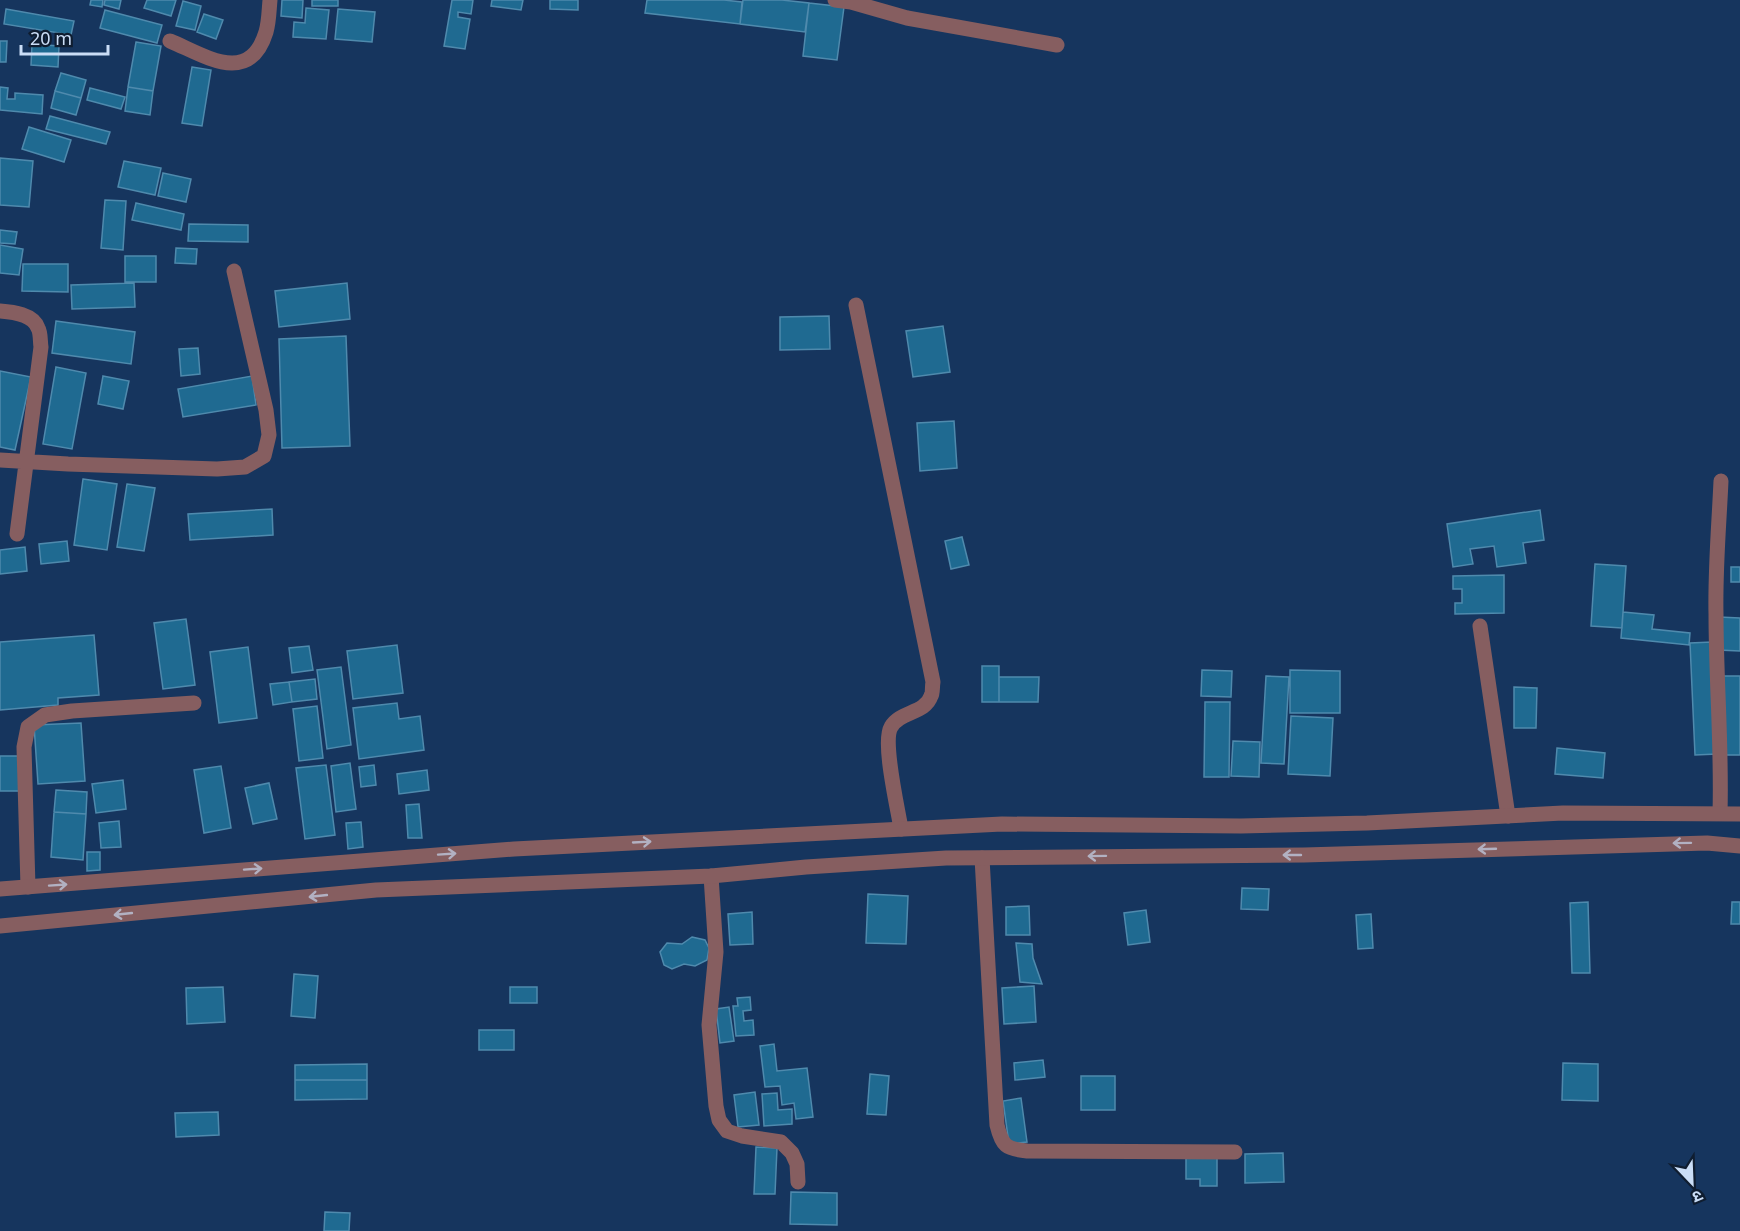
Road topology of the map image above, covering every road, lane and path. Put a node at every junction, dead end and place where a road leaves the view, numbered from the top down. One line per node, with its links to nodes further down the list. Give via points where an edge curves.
1 (270, 0): 3 (street, via 266,33 254,56 237,64 221,62)
2 (835, 0): 4 (street, via 928,22)
3 (170, 41)
4 (1058, 45)
5 (234, 271): 9 (street, via 266,410 269,435 264,456 245,467 217,469)
6 (856, 305): 17 (street, via 933,682 931,697 922,708 899,718 890,727 887,743)
7 (0, 311): 9 (street, via 31,318 38,328 40,347)
8 (0, 460): 9 (street)
9 (26, 462): 11 (street)
10 (1721, 481): 14 (street, via 1716,561)
11 (17, 534)
12 (1480, 626): 16 (street)
13 (194, 702): 21 (street, via 45,715 28,727 24,747)
14 (1720, 813): 15 (street); 16 (street)
15 (1740, 814)
16 (1508, 816): 17 (street, via 1241,826 1002,824)
17 (901, 829): 21 (street, one-way to 17, via 514,849)
18 (1740, 846): 19 (street, one-way to 19, via 1695,843 1304,855)
19 (982, 858): 20 (street); 24 (street, via 997,1125 1005,1146 1027,1151)
20 (711, 876): 23 (street, one-way to 23, via 376,890); 25 (street, via 716,952 710,1025 719,1120 727,1131 781,1142 797,1164)
21 (28, 887): 22 (street)
22 (0, 889)
23 (0, 926)
24 (1235, 1152)
25 (798, 1182)

